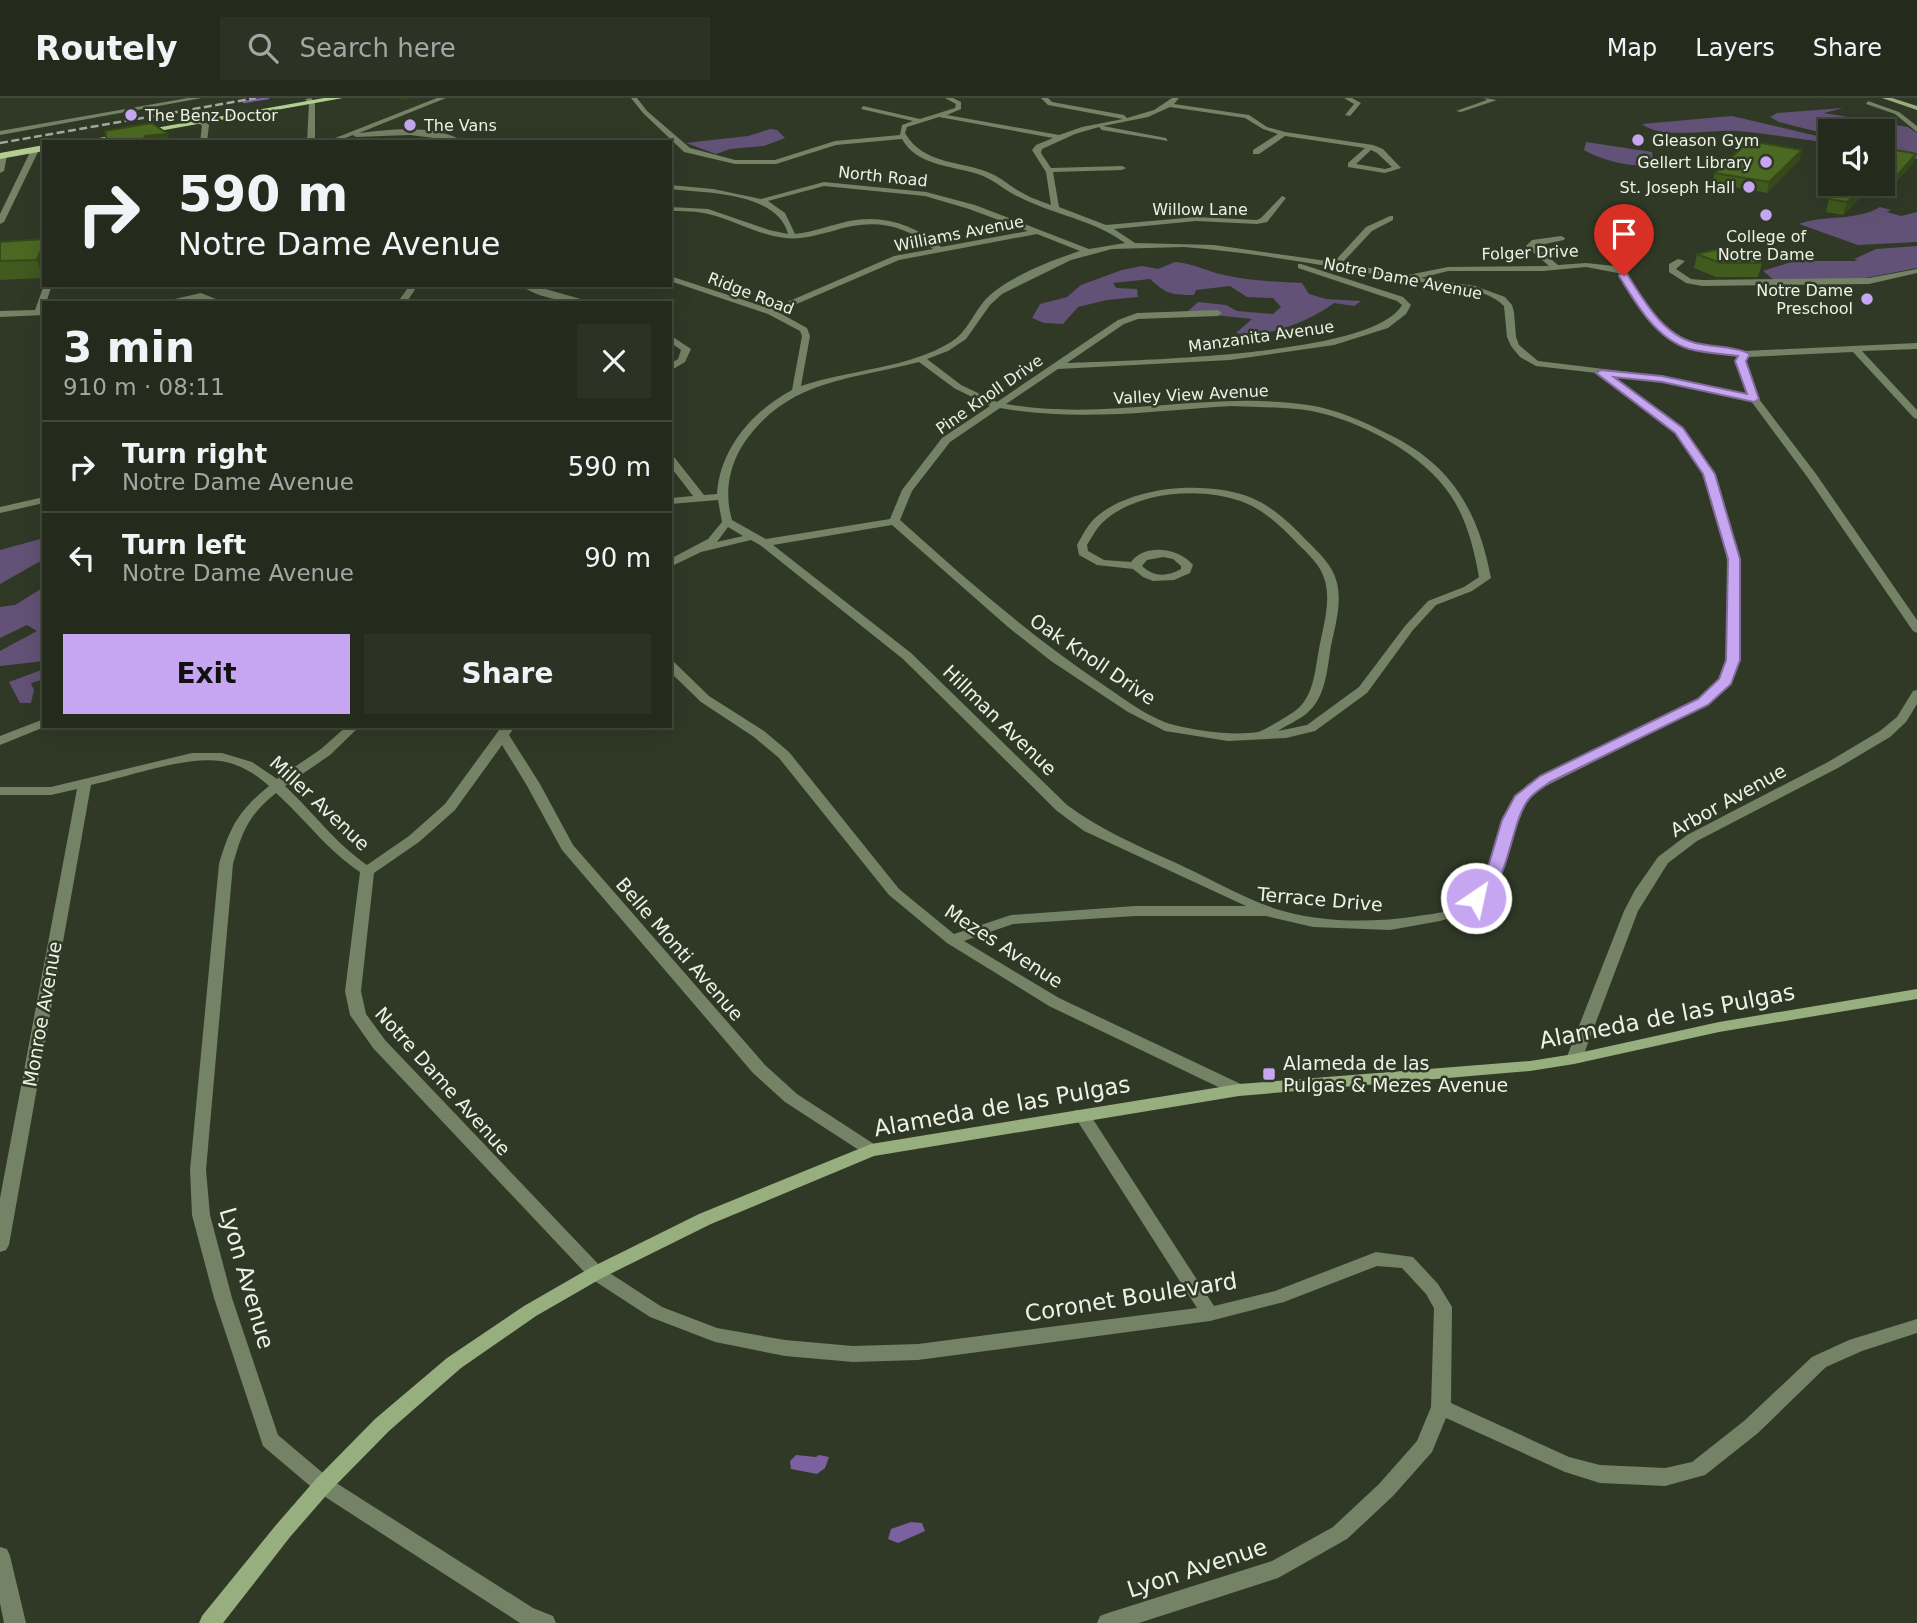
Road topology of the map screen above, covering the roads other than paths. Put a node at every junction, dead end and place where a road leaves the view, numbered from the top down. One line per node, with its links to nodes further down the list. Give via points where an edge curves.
1 (128, 98): 14 (street)
2 (199, 98): 14 (street)
3 (339, 98): 11 (main road)
4 (443, 98): 27 (street)
5 (634, 98): 28 (street, via 687,150 735,162 776,162 844,141)
6 (948, 98): 18 (street, via 960,106)
7 (1044, 98): 20 (street, via 1050,104)
8 (1347, 98): 19 (street, via 1358,103)
9 (1487, 98): 17 (street, via 1494,100)
10 (1885, 98): 16 (main road)
11 (312, 100): 21 (main road); 32 (street)
12 (1173, 101): 20 (street); 26 (street, via 1247,116)
13 (1868, 103): 24 (street, via 1897,113)
14 (141, 108): 25 (street)
15 (863, 108): 22 (street)
16 (1917, 108)
17 (1459, 111)
18 (937, 115): 22 (street); 29 (street)
19 (1348, 115)
20 (1132, 119): 23 (street)
21 (202, 120): 30 (main road); 31 (street, via 206,125)
22 (917, 120): 28 (street, via 904,126)
23 (1094, 126): 29 (street); 35 (street)
24 (1917, 130)
25 (0, 133)
26 (1284, 134): 36 (street); 38 (street)
27 (344, 136): 33 (street); 34 (street, via 408,133)
28 (903, 137): 48 (street, via 909,149 923,157 989,176 1021,196)
29 (1059, 137): 41 (street, via 1036,150)
30 (98, 140)
31 (203, 140)
32 (311, 140)
33 (333, 140)
34 (457, 140)
35 (1166, 140)
36 (1370, 147): 36 (street, via 1351,165 1385,171 1397,168)
37 (40, 149): 39 (main road); 44 (street)
38 (1256, 152)
39 (2, 155): 42 (street)
40 (1122, 168): 41 (street)
41 (1049, 170): 48 (street)
42 (0, 171)
43 (672, 187): 47 (street, North Road)
44 (12, 197): 45 (street); 51 (street)
45 (0, 198)
46 (1282, 198): 52 (street, Willow Lane, via 1257,222 1196,219)
47 (761, 201): 53 (street, North Road, via 817,185 871,187 943,198); 54 (street, via 780,212)
48 (1055, 207): 52 (street)
49 (672, 209): 54 (street, via 711,212)
50 (1390, 218): 61 (street, via 1369,229)
51 (0, 222)
52 (1107, 227): 56 (street)
53 (1037, 232): 57 (street, Williams Avenue); 58 (street, North Road)
54 (792, 237): 57 (street, via 857,221 881,220 917,231)
55 (1562, 238): 62 (street, via 1530,246)
56 (1134, 246): 58 (street, Notre Dame Avenue); 59 (street, Notre Dame Avenue, via 1186,245)
57 (939, 250): 73 (street, Williams Avenue, via 880,264)
58 (1088, 251): 80 (street, Notre Dame Avenue, via 1008,286 983,309 965,338)
59 (1281, 257): 61 (street, Notre Dame Avenue); 81 (street, Manzanita Avenue, via 1407,305 1385,326 1334,342 1230,357)
60 (1681, 261): 63 (street, via 1672,270 1702,283 1870,281)
61 (1337, 264): 64 (street, Notre Dame Avenue)
62 (1557, 268): 64 (street, Folger Drive, via 1448,269); 79 (street, Folger Drive, via 1600,265 1621,271 1640,303 1671,337 1691,346)
63 (1917, 271)
64 (1407, 278): 83 (street, Notre Dame Avenue, via 1500,298 1509,307 1514,348 1521,356 1554,367)
65 (672, 279): 73 (street, Ridge Road)
66 (185, 287): 68 (street)
67 (528, 287): 71 (street)
68 (201, 296): 69 (street); 70 (street)
69 (172, 301)
70 (216, 301)
71 (581, 301)
72 (41, 312): 75 (street)
73 (771, 312): 84 (street, Ridge Road, via 804,330)
74 (1218, 313): 81 (street, Pine Knoll Drive, via 1128,318)
75 (0, 314)
76 (672, 339): 82 (street, via 686,349 682,360)
77 (1917, 346): 78 (street)
78 (1855, 349): 79 (street); 89 (street)
79 (1745, 354): 87 (street, via 1740,361)
80 (921, 359): 85 (street, Notre Dame Avenue); 88 (street, Valley View Avenue, via 962,389)
81 (1056, 366): 88 (street, Pine Knoll Drive)
82 (672, 367)
83 (1601, 373): 87 (street, Notre Dame Avenue, via 1662,379); 115 (street, Terrace Drive, via 1679,431 1709,474 1734,559 1733,660 1726,681 1703,702 1533,787 1510,820 1486,887 1466,909 1390,925 1314,922)
84 (800, 375): 85 (street, Notre Dame Avenue); 86 (street, Ridge Road)
85 (823, 380): 86 (street, Notre Dame Avenue)
86 (796, 389): 91 (street, Notre Dame Avenue, via 771,405 738,443)
87 (1754, 399): 103 (street)
88 (996, 405): 96 (street, Pine Knoll Drive, via 946,440 907,490); 109 (street, Valley View Avenue, via 1070,415 1239,404 1311,408 1363,425 1419,452 1462,501 1481,547 1485,578 1432,603 1363,690 1311,729)
89 (1917, 416)
90 (672, 462): 92 (street)
91 (721, 498): 92 (street); 97 (street, Notre Dame Avenue)
92 (701, 499): 94 (street)
93 (42, 500): 95 (street)
94 (672, 501)
95 (0, 510)
96 (894, 521): 99 (street); 109 (street, Oak Knoll Drive, via 1012,625 1132,709 1169,728 1199,734)
97 (727, 522): 98 (street, Hillman Avenue); 100 (street)
98 (750, 537): 99 (street, Hillman Avenue); 100 (street)
99 (764, 543): 115 (street, Hillman Avenue, via 907,656 1062,808 1089,828)
100 (699, 550): 101 (street)
101 (672, 563)
102 (1136, 566): 109 (street, Oak Knoll Drive, via 1101,563 1083,553 1091,528 1114,509 1182,491 1227,495 1257,505 1318,558 1329,574 1334,596 1317,688 1299,715)
103 (1917, 629)
104 (672, 667): 116 (street, Mezes Avenue, via 705,699 784,755 894,892)
105 (1917, 694): 118 (street, Arbor Avenue, via 1902,719 1885,734 1692,838 1663,860 1631,911)
106 (42, 724): 110 (street)
107 (352, 728): 112 (street, Lyon Avenue)
108 (505, 731): 114 (street, via 450,807); 121 (street, Belle Monti Avenue, via 567,847 692,994 791,1098)
109 (1266, 734)
110 (0, 741)
111 (85, 783): 112 (street, Miller Avenue, via 209,754 259,769); 113 (street, Miller Avenue, via 51,791); 122 (street, Monroe Avenue)
112 (276, 785): 114 (street, Miller Avenue, via 348,860); 127 (street, Lyon Avenue, via 238,827 226,864 198,1170 201,1216 270,1440)
113 (0, 791)
114 (367, 871): 123 (street, Notre Dame Avenue, via 353,991 358,1015 379,1044)
115 (1266, 911): 116 (street, Terrace Drive, via 1044,916 1011,920)
116 (952, 940): 119 (street, Mezes Avenue, via 1054,1002)
117 (1917, 994): 118 (main road, Alameda de las Pulgas, via 1718,1027)
118 (1574, 1059): 119 (main road, Alameda de las Pulgas)
119 (1239, 1090): 120 (main road, Alameda de las Pulgas)
120 (1081, 1114): 121 (main road, Alameda de las Pulgas); 124 (street)
121 (872, 1150): 123 (main road, Alameda de las Pulgas, via 705,1219)
122 (0, 1245)
123 (596, 1273): 124 (street, Coronet Boulevard, via 656,1312 715,1335 853,1354 918,1352); 127 (main road, Alameda de las Pulgas, via 454,1363 382,1425)
124 (1210, 1314): 126 (street, Coronet Boulevard, via 1278,1297 1376,1259 1407,1262 1443,1307)
125 (1917, 1326): 126 (street, via 1819,1362 1751,1427 1698,1469 1665,1477 1600,1474 1565,1464)
126 (1441, 1407): 132 (street, Lyon Avenue, via 1425,1446 1340,1533 1278,1569)
127 (323, 1485): 130 (main road, Alameda de las Pulgas); 131 (street, Lyon Avenue, via 524,1615)
128 (0, 1556): 129 (street)
129 (15, 1623)
130 (210, 1623)
131 (545, 1623)
132 (1108, 1623)

